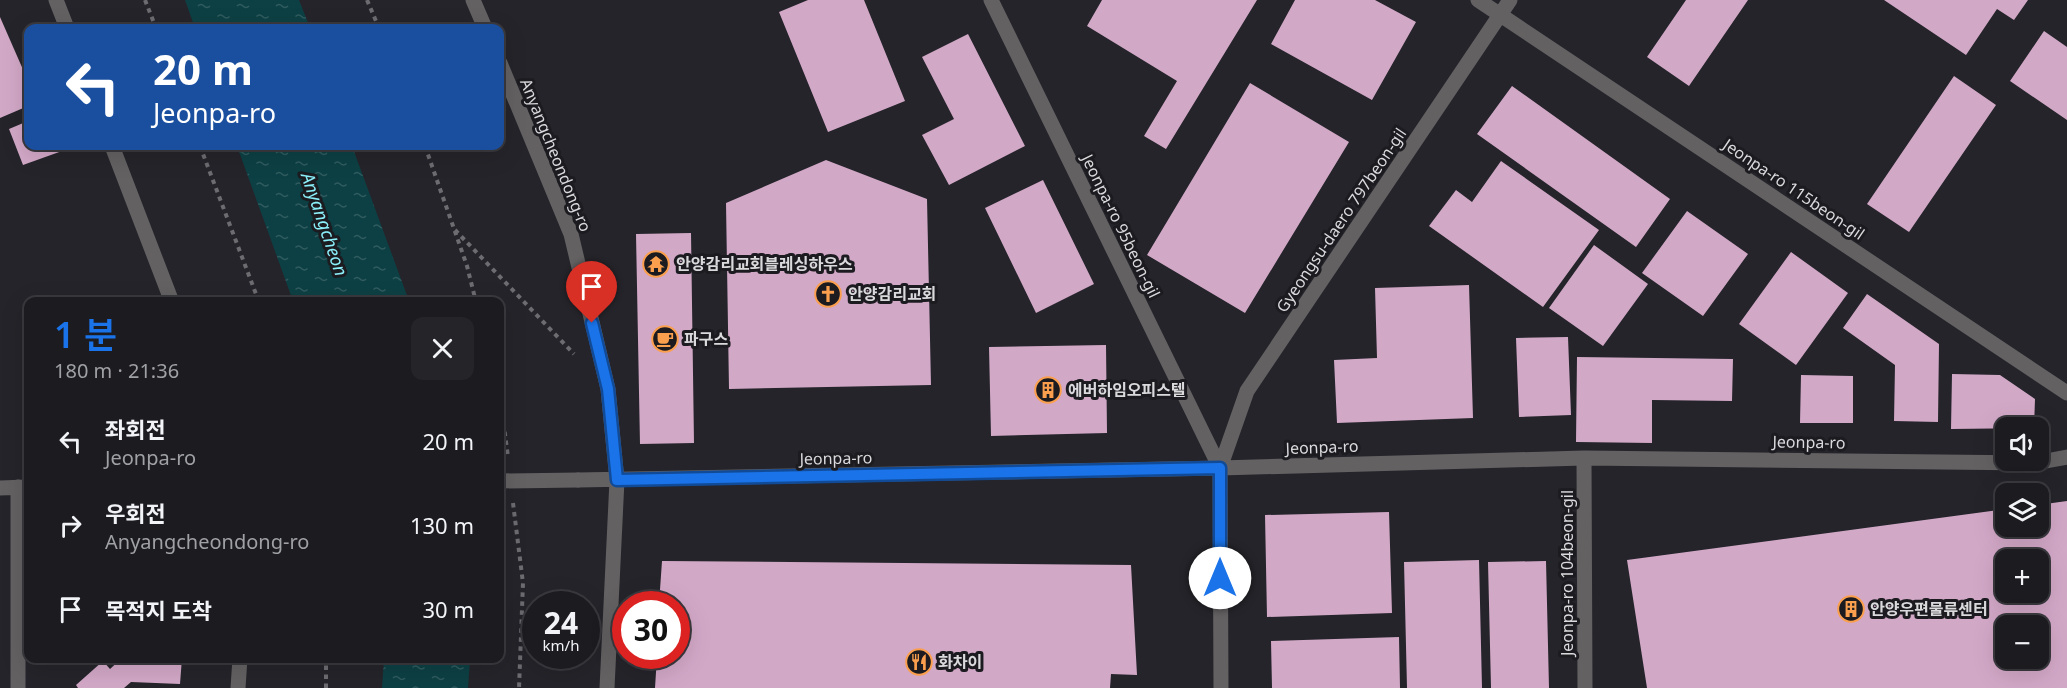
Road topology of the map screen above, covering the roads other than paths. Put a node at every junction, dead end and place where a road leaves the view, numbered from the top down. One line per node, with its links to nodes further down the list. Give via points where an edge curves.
1 (56, 0): 7 (street)
2 (473, 0): 8 (street)
3 (991, 0): 15 (street, Jeonpa-ro 95beon-gil)
4 (1478, 0): 6 (street, Jeonpa-ro 115beon-gil)
5 (1510, 0): 6 (street, Gyeongsu-daero 797beon-gil)
6 (1501, 15): 12 (street, Jeonpa-ro 115beon-gil); 15 (street, Gyeongsu-daero 797beon-gil, via 1248,391)
7 (65, 24)
8 (483, 24)
9 (504, 73): 16 (street, Anyangcheondong-ro, via 571,234 608,389)
10 (114, 150): 11 (street)
11 (169, 297)
12 (2067, 393)
13 (2067, 457): 14 (street, Jeonpa-ro, via 2035,463)
14 (1584, 458): 15 (street, Jeonpa-ro); 25 (street, Jeonpa-ro 104beon-gil)
15 (1220, 468): 16 (street, Jeonpa-ro); 24 (street)
16 (617, 480): 17 (street, Jeonpa-ro, bridge); 23 (street, Anyangcheondong-ro)
17 (504, 481)
18 (23, 487): 19 (street); 21 (street)
19 (0, 488)
20 (240, 663): 22 (street)
21 (18, 688)
22 (238, 688)
23 (607, 688)
24 (1221, 688)
25 (1585, 688)

